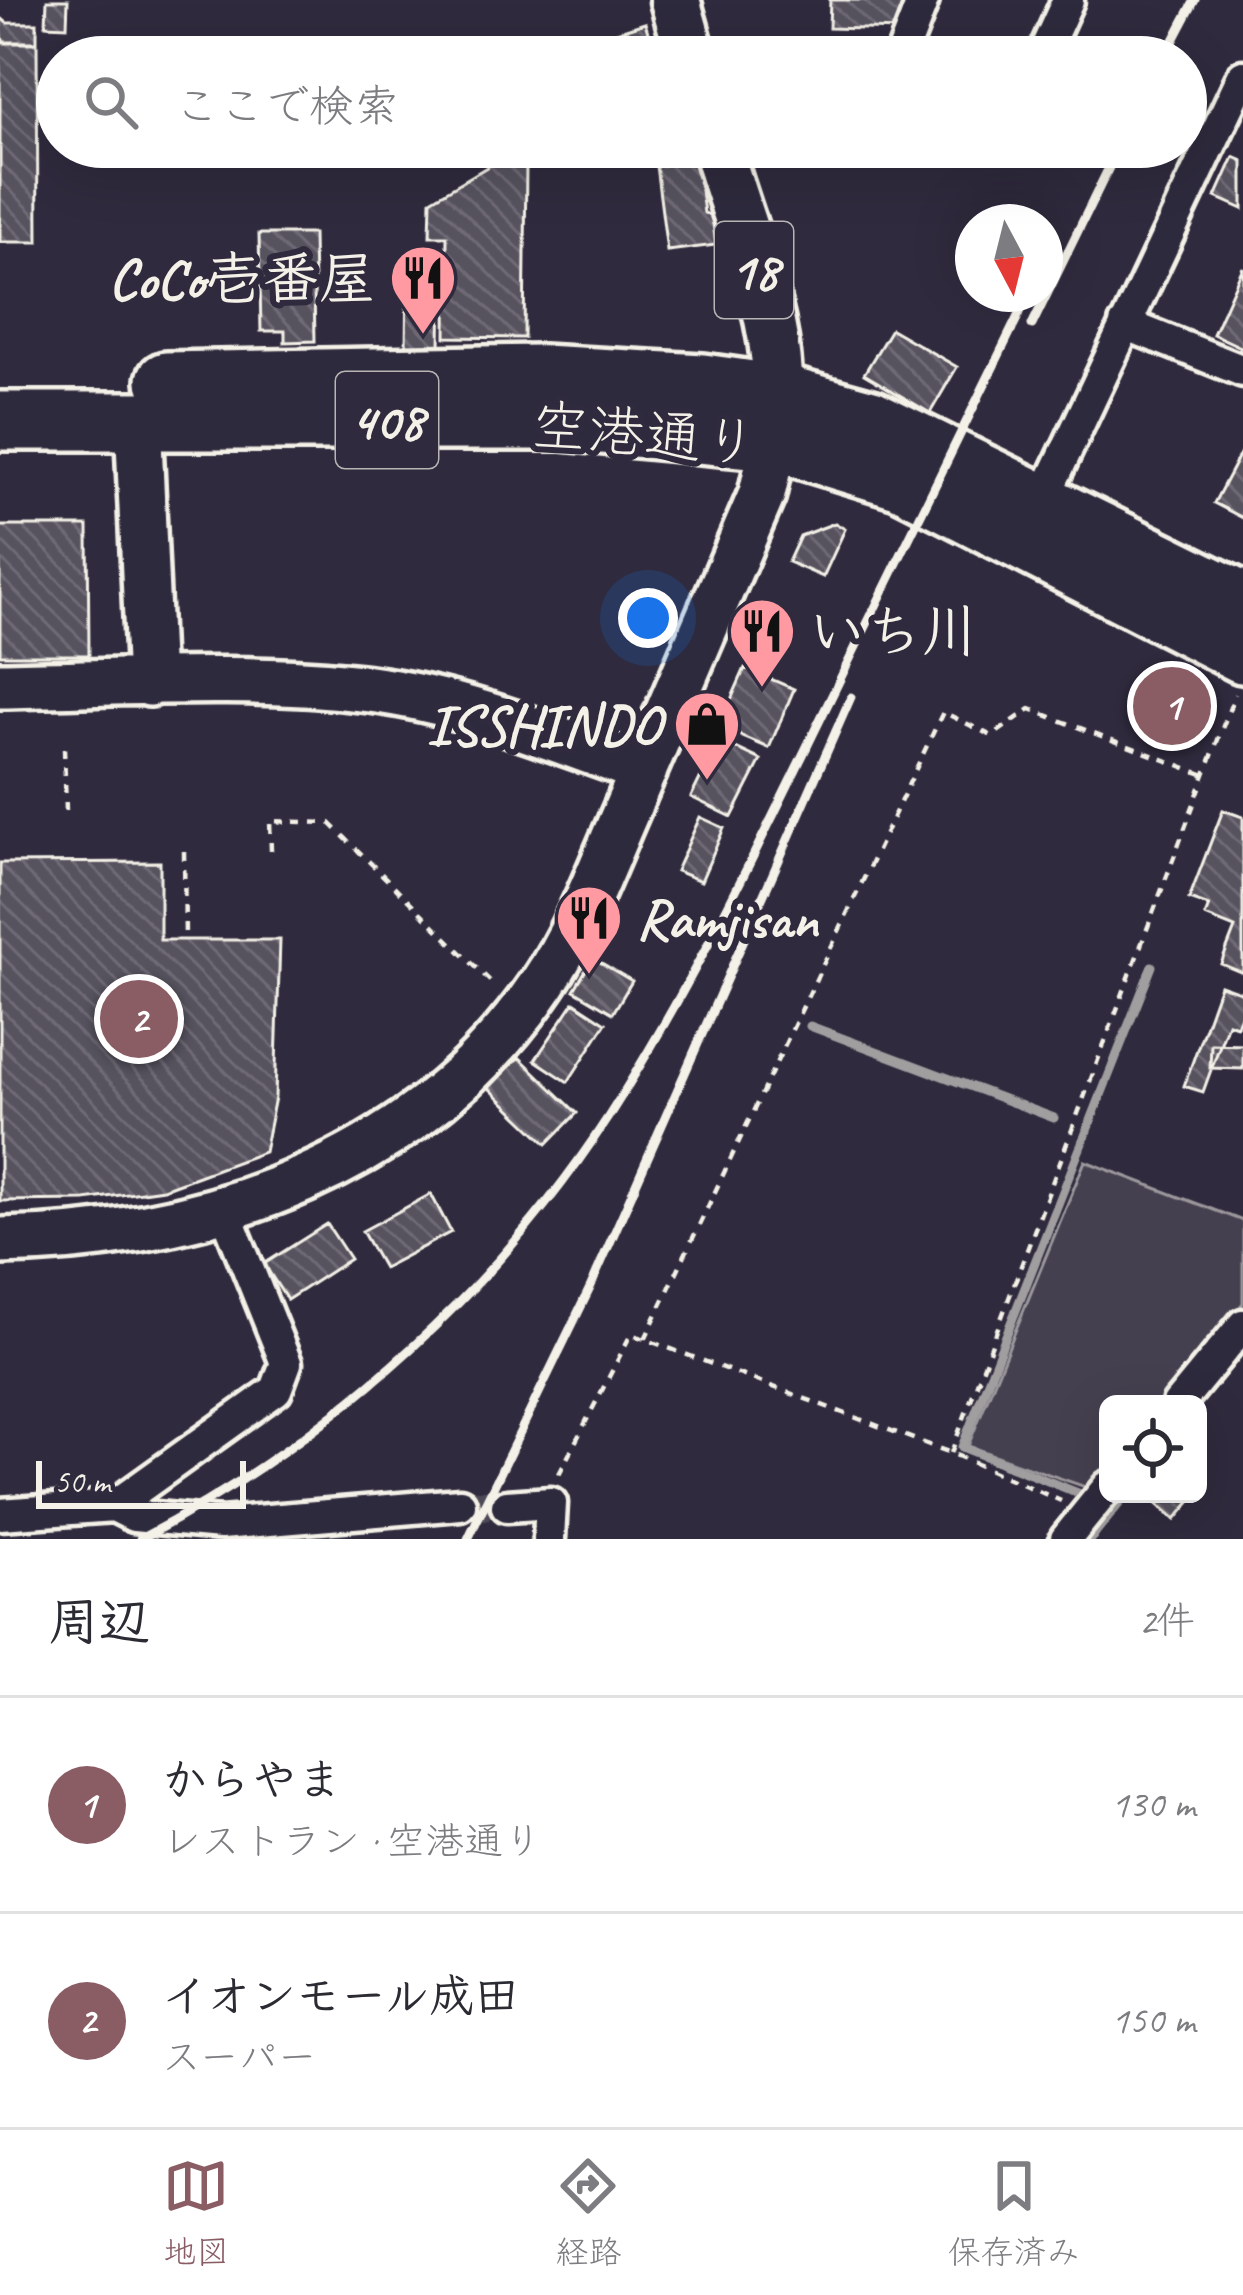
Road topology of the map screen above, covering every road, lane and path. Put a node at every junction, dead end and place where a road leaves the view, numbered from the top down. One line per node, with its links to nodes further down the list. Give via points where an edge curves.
1 (675, 0): 4 (main road)
2 (923, 0): 5 (street)
3 (1068, 0): 6 (street)
4 (685, 36)
5 (909, 36)
6 (1052, 36)
7 (1243, 76): 8 (street)
8 (1207, 152)
9 (723, 168): 14 (main road, 18, via 774,334)
10 (1199, 168): 11 (street)
11 (1125, 325): 12 (street); 17 (street)
12 (1243, 371)
13 (0, 382): 14 (highway, 空港通り / 408, via 541,374 702,383)
14 (777, 418): 15 (highway, 空港通り / 408); 17 (highway, 空港通り / 408, via 871,419); 19 (highway, 空港通り / 408); 23 (street, via 762,494)
15 (138, 419): 16 (highway, 空港通り / 408); 20 (street)
16 (0, 422)
17 (1042, 500): 18 (highway, 空港通り / 408)
18 (1243, 602)
19 (1241, 669): 24 (path)
20 (150, 683): 21 (street); 23 (street, via 389,692)
21 (0, 685)
22 (64, 748): 25 (path)
23 (644, 770): 30 (street, via 546,979 514,1022 443,1096 380,1141 294,1186)
24 (1204, 775): 33 (path, via 1030,710 992,736 943,712); 35 (path)
25 (66, 811)
26 (184, 851): 28 (path)
27 (271, 851): 29 (path, via 270,821 330,824)
28 (185, 940)
29 (499, 990)
30 (225, 1210): 31 (street, via 118,1234); 39 (street, via 286,1363 276,1390)
31 (0, 1241)
32 (1243, 1325): 34 (street)
33 (645, 1340): 35 (path); 37 (path, via 631,1334)
34 (1185, 1395)
35 (951, 1453): 41 (path)
36 (1099, 1498): 41 (street)
37 (551, 1503): 40 (street); 43 (street)
38 (460, 1504): 39 (street, via 221,1524 134,1516)
39 (114, 1506): 42 (street)
40 (507, 1506)
41 (1087, 1512): 44 (street)
42 (0, 1514)
43 (549, 1539)
44 (1066, 1539)

